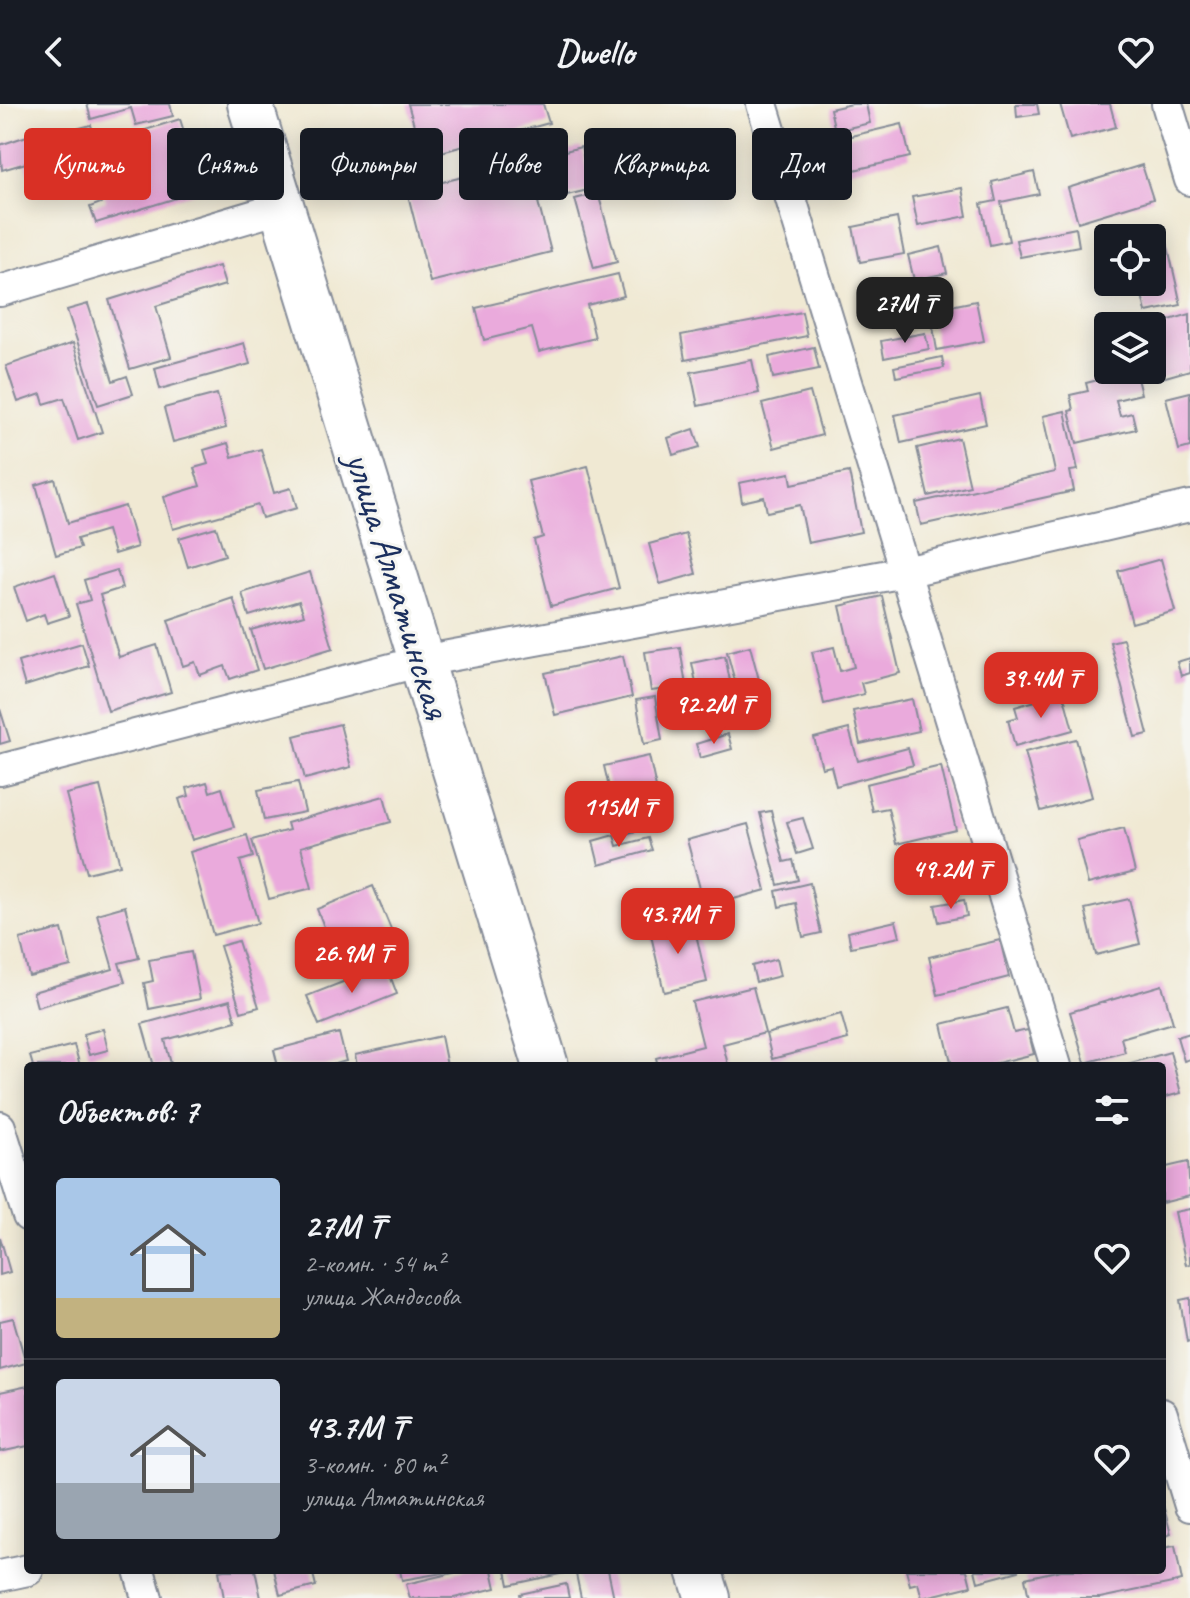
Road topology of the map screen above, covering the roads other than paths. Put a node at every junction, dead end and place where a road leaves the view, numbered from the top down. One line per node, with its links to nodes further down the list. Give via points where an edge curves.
1 (250, 104): 5 (street, улица Алматинская)
2 (762, 104): 8 (street)
3 (1167, 104): 4 (street)
4 (1190, 180)
5 (283, 207): 6 (street); 9 (street, улица Алматинская)
6 (0, 291)
7 (1190, 506): 8 (street)
8 (905, 572): 9 (street); 12 (street)
9 (422, 661): 10 (street); 11 (street, улица Алматинская)
10 (0, 770)
11 (545, 1062)
12 (1055, 1062)
13 (0, 1127): 14 (street)
14 (24, 1203)
15 (1166, 1427): 16 (street)
16 (1190, 1506)
17 (24, 1571): 20 (street)
18 (140, 1574): 21 (street)
19 (700, 1574): 22 (street)
20 (0, 1576)
21 (147, 1598)
22 (708, 1598)

